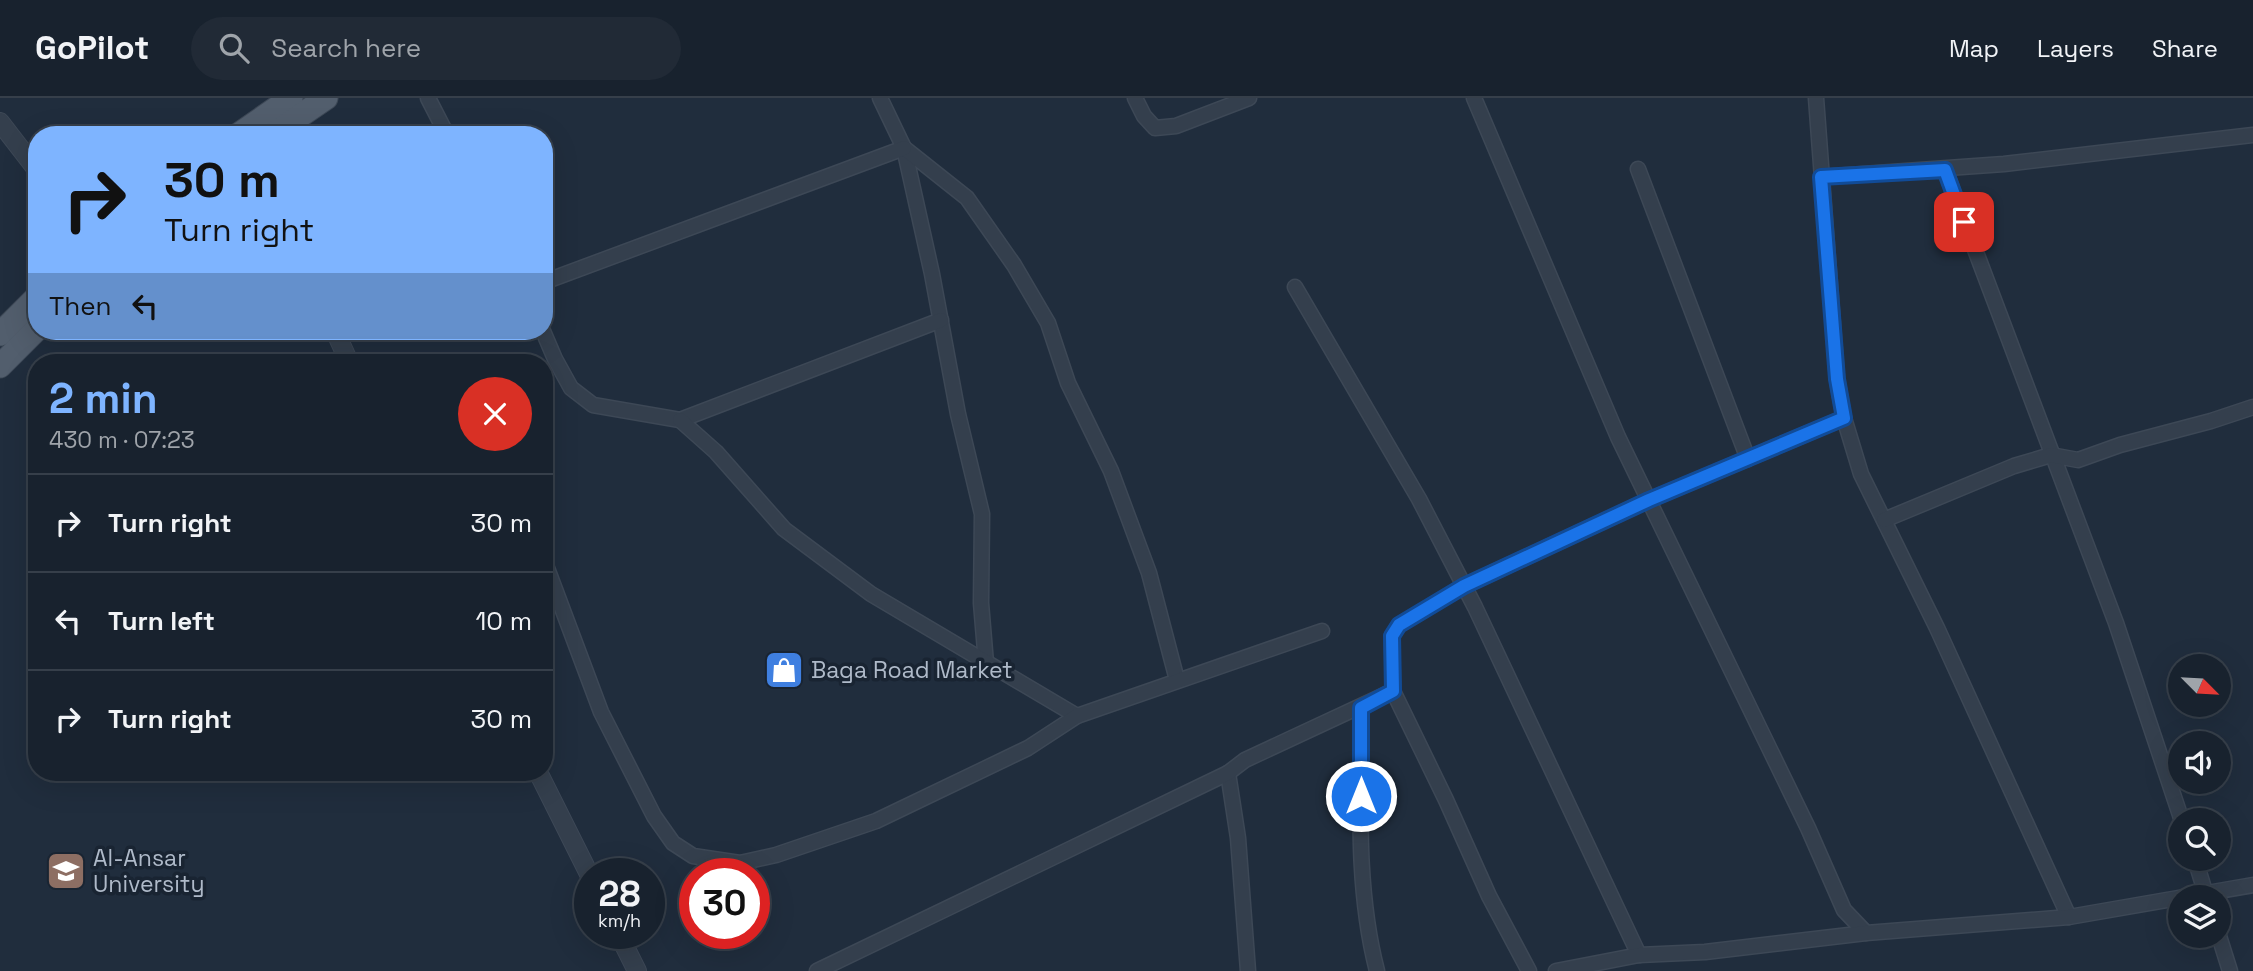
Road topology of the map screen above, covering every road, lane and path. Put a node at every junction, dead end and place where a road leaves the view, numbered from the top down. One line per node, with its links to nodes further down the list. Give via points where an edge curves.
1 (291, 98): 10 (main road)
2 (326, 98): 11 (main road)
3 (429, 98): 12 (street)
4 (880, 98): 14 (street)
5 (1135, 98): 6 (street, via 1155,128 1176,126)
6 (1250, 98)
7 (1474, 98): 32 (street)
8 (1816, 98): 18 (street)
9 (0, 122): 15 (street)
10 (251, 126)
11 (285, 126)
12 (443, 126)
13 (2253, 135): 17 (street)
14 (904, 148): 19 (street); 22 (street); 38 (street, via 967,198 1048,323 1068,383 1111,471 1149,573)
15 (28, 158)
16 (1638, 169): 31 (street)
17 (1945, 170): 18 (street); 30 (street)
18 (1821, 177): 28 (street)
19 (553, 279)
20 (1295, 287): 35 (street, via 1419,499)
21 (28, 307): 23 (main road)
22 (941, 320): 29 (street); 37 (street, via 982,514)
23 (0, 334)
24 (28, 338): 25 (main road)
25 (0, 366)
26 (553, 366): 29 (street, via 570,388 593,405)
27 (2253, 407): 30 (street, via 2078,460)
28 (1844, 418): 31 (street); 33 (street, via 1861,474)
29 (680, 420): 37 (street, via 716,452 784,529 871,594)
30 (2051, 455): 33 (street); 44 (street, via 2116,623)
31 (1748, 459): 32 (street)
32 (1649, 500): 35 (street); 50 (street, via 1844,910)
33 (1884, 520): 49 (street)
34 (553, 583): 41 (street, via 607,724 654,816 673,844 692,856 740,863 876,821 1028,748)
35 (1464, 586): 39 (street, via 1399,625 1392,636); 53 (street)
36 (1322, 631): 38 (street)
37 (986, 663): 41 (street)
38 (1177, 680): 41 (street)
39 (1393, 691): 40 (street); 58 (street)
40 (1361, 708): 42 (street); 57 (street, via 1361,871)
41 (1077, 716)
42 (1228, 772): 55 (street); 56 (street)
43 (542, 781): 45 (street)
44 (2178, 808)
45 (581, 858)
46 (2253, 885): 47 (street)
47 (2231, 890)
48 (2168, 901): 49 (street)
49 (2069, 917): 50 (street)
50 (1866, 933): 53 (street, via 1705,952)
51 (2223, 948): 60 (street)
52 (626, 949): 54 (street)
53 (1639, 954): 59 (street)
54 (637, 971)
55 (817, 971)
56 (1248, 971)
57 (1377, 971)
58 (1529, 971)
59 (1556, 971)
60 (2230, 971)

